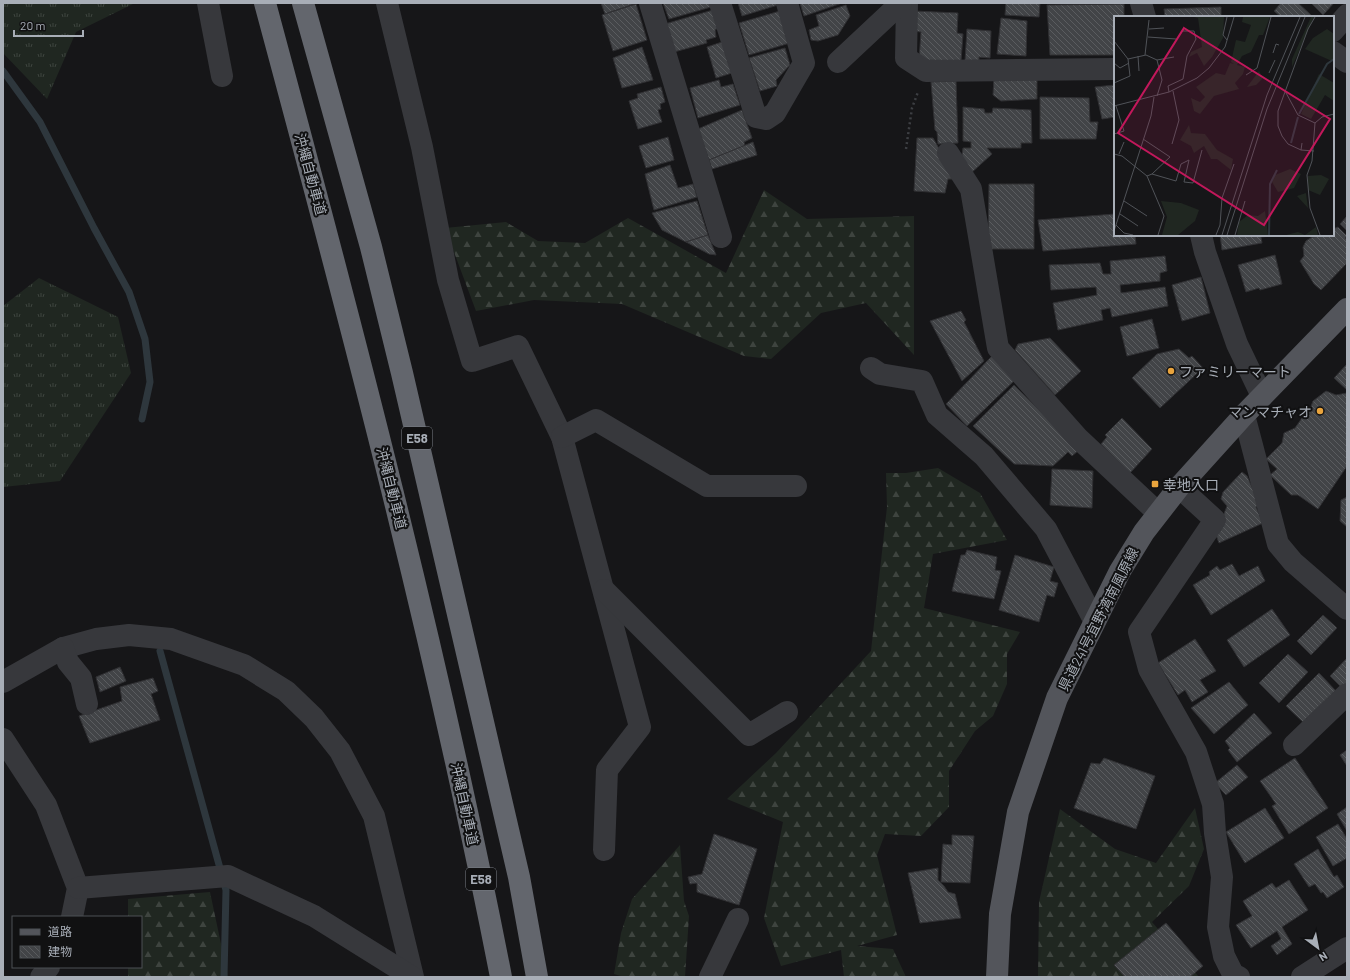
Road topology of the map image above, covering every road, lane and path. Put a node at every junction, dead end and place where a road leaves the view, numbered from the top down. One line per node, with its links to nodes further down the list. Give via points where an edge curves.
1 (208, 3): 19 (street)
2 (265, 3): 50 (highway, 沖縄自動車道 / E58, via 366,381 411,565 486,899)
3 (303, 3): 51 (highway, E58, via 371,247 402,373 519,877)
4 (387, 3): 28 (street, via 422,147 448,280 472,361 518,346)
5 (650, 3): 23 (street)
6 (720, 3): 7 (street, via 756,117 766,119 775,113 804,63)
7 (787, 3)
8 (901, 3): 15 (street)
9 (907, 3): 18 (street, via 906,58)
10 (1141, 3): 12 (street)
11 (1347, 14): 13 (street)
12 (1145, 16)
13 (1334, 29)
14 (1334, 53): 16 (street)
15 (838, 62)
16 (1347, 62)
17 (1114, 69): 18 (street)
18 (926, 71): 20 (path, via 912,108)
19 (222, 76)
20 (906, 149)
21 (948, 153): 31 (street, via 971,189 998,348 1078,438)
22 (1201, 236): 26 (street, via 1237,344)
23 (721, 237)
24 (1347, 309): 26 (main road, 県道241号宜野湾南風原線)
25 (871, 368): 34 (street, via 880,374 922,381 937,414 984,456 1046,529)
26 (1262, 396): 27 (main road, 県道241号宜野湾南風原線)
27 (1244, 415): 30 (main road, 県道241号宜野湾南風原線); 33 (street, via 1278,544 1293,562)
28 (562, 436): 29 (street, via 596,420 707,486); 32 (street)
29 (796, 486)
30 (1179, 487): 31 (main road, 県道241号宜野湾南風原線); 54 (street, via 1215,520 1139,632 1149,669 1196,752 1213,804 1222,877 1218,927 1224,956 1233,974)
31 (1158, 513): 34 (main road, 県道241号宜野湾南風原線, via 1120,571)
32 (603, 589): 39 (street, via 749,735); 42 (street, via 640,727 607,770)
33 (1347, 609)
34 (1094, 620): 53 (main road, 県道241号宜野湾南風原線, via 1057,698 1018,812 1000,914)
35 (63, 648): 36 (street); 38 (street, via 68,662 81,678); 49 (street, via 96,639 129,635 171,639 244,665 286,691 314,718 340,752 374,816)
36 (3, 682)
37 (1347, 694): 41 (street)
38 (87, 704)
39 (787, 712)
40 (3, 739): 43 (street, via 46,805)
41 (1294, 745)
42 (604, 850)
43 (78, 888): 44 (street); 49 (street, via 218,877 314,916)
44 (72, 916)
45 (738, 919): 52 (street)
46 (1347, 948): 55 (street)
47 (48, 968): 48 (street)
48 (40, 977)
49 (412, 977)
50 (500, 977)
51 (537, 977)
52 (710, 977)
53 (997, 977)
54 (1239, 977)
55 (1302, 977)

